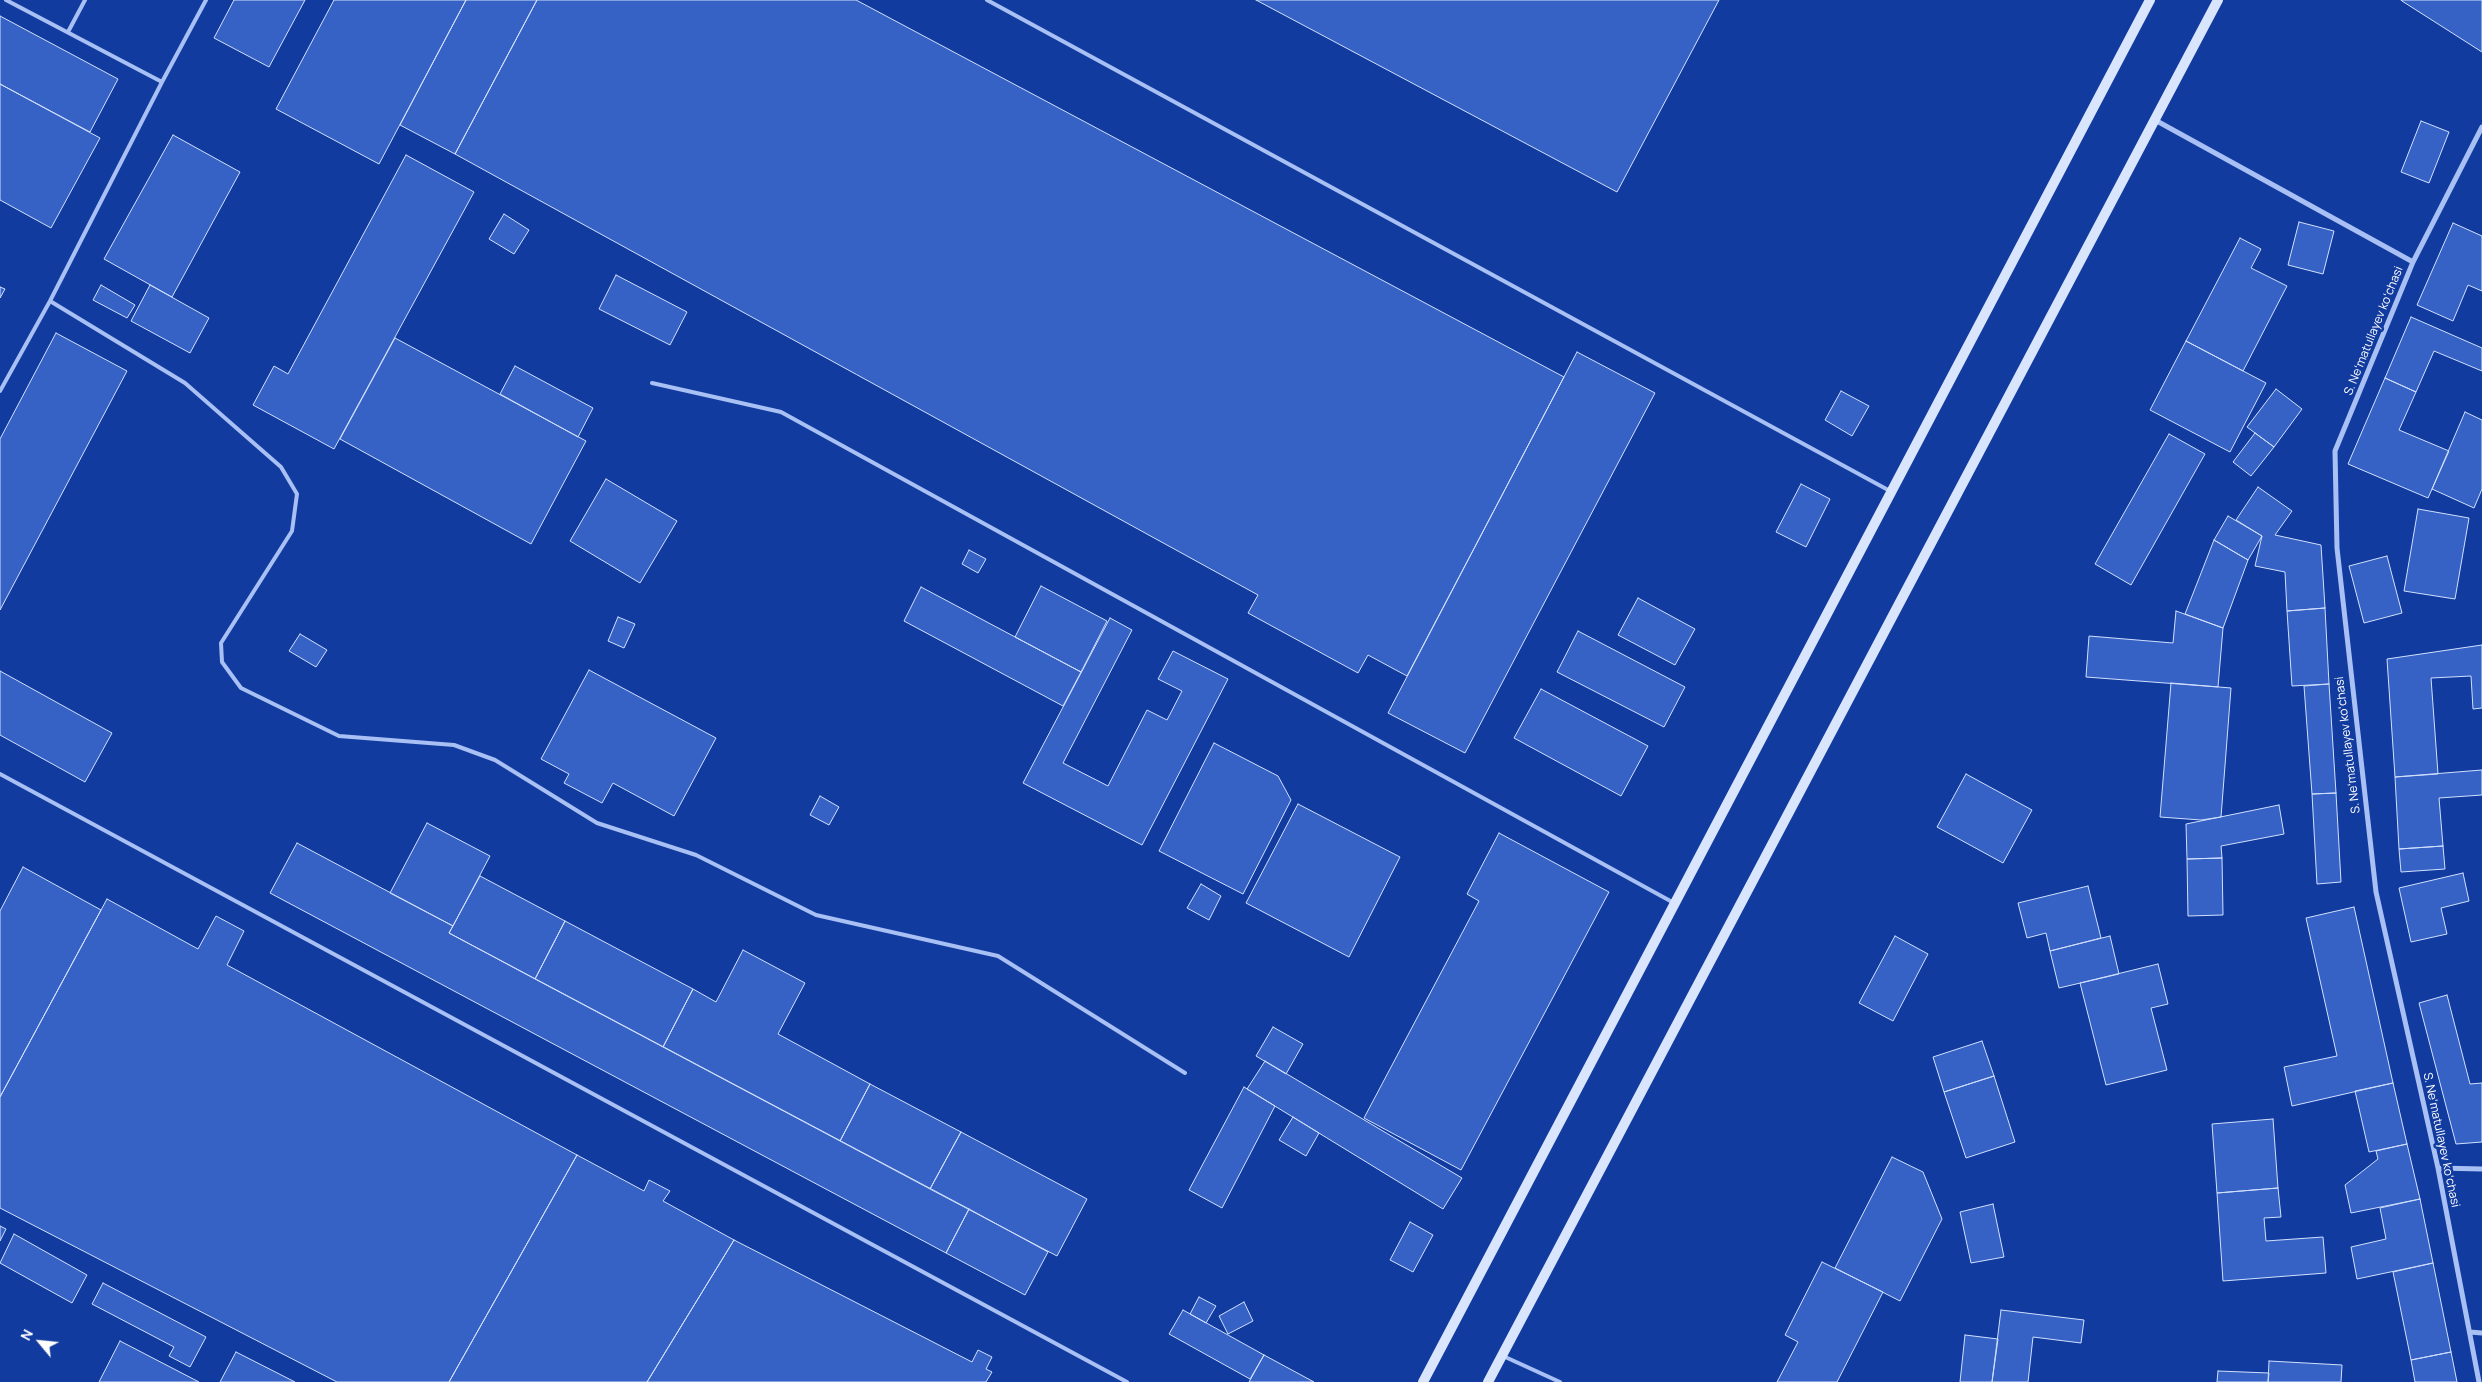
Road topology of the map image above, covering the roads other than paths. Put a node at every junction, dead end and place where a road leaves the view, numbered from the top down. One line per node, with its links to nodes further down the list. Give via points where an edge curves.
1 (6, 0): 7 (lane)
2 (85, 0): 7 (lane)
3 (206, 0): 8 (lane)
4 (987, 0): 15 (lane)
5 (2150, 0): 15 (main road)
6 (2218, 0): 9 (main road)
7 (68, 32): 8 (lane)
8 (162, 82): 12 (lane)
9 (2155, 120): 11 (street); 23 (main road)
10 (2482, 127): 11 (street, S. Neʻmatullayev koʻchasi)
11 (2413, 262): 19 (street, S. Neʻmatullayev koʻchasi, via 2335,451 2337,548 2376,892)
12 (50, 301): 14 (lane); 18 (lane, via 185,383 281,467 298,494 292,531 222,643 222,662 241,688 339,736 454,745 495,760 597,823 696,856 816,915 998,956)
13 (652, 383): 17 (lane, via 780,412)
14 (0, 391)
15 (1892, 492): 17 (main road)
16 (0, 774): 24 (lane)
17 (1676, 904): 25 (main road)
18 (1185, 1073)
19 (2438, 1168): 20 (street); 21 (street, S. Neʻmatullayev koʻchasi)
20 (2482, 1170)
21 (2470, 1332): 22 (street); 28 (street, S. Neʻmatullayev koʻchasi)
22 (2482, 1333)
23 (1502, 1355): 26 (main road); 27 (lane)
24 (1127, 1382)
25 (1423, 1382)
26 (1488, 1382)
27 (1560, 1382)
28 (2479, 1382)

